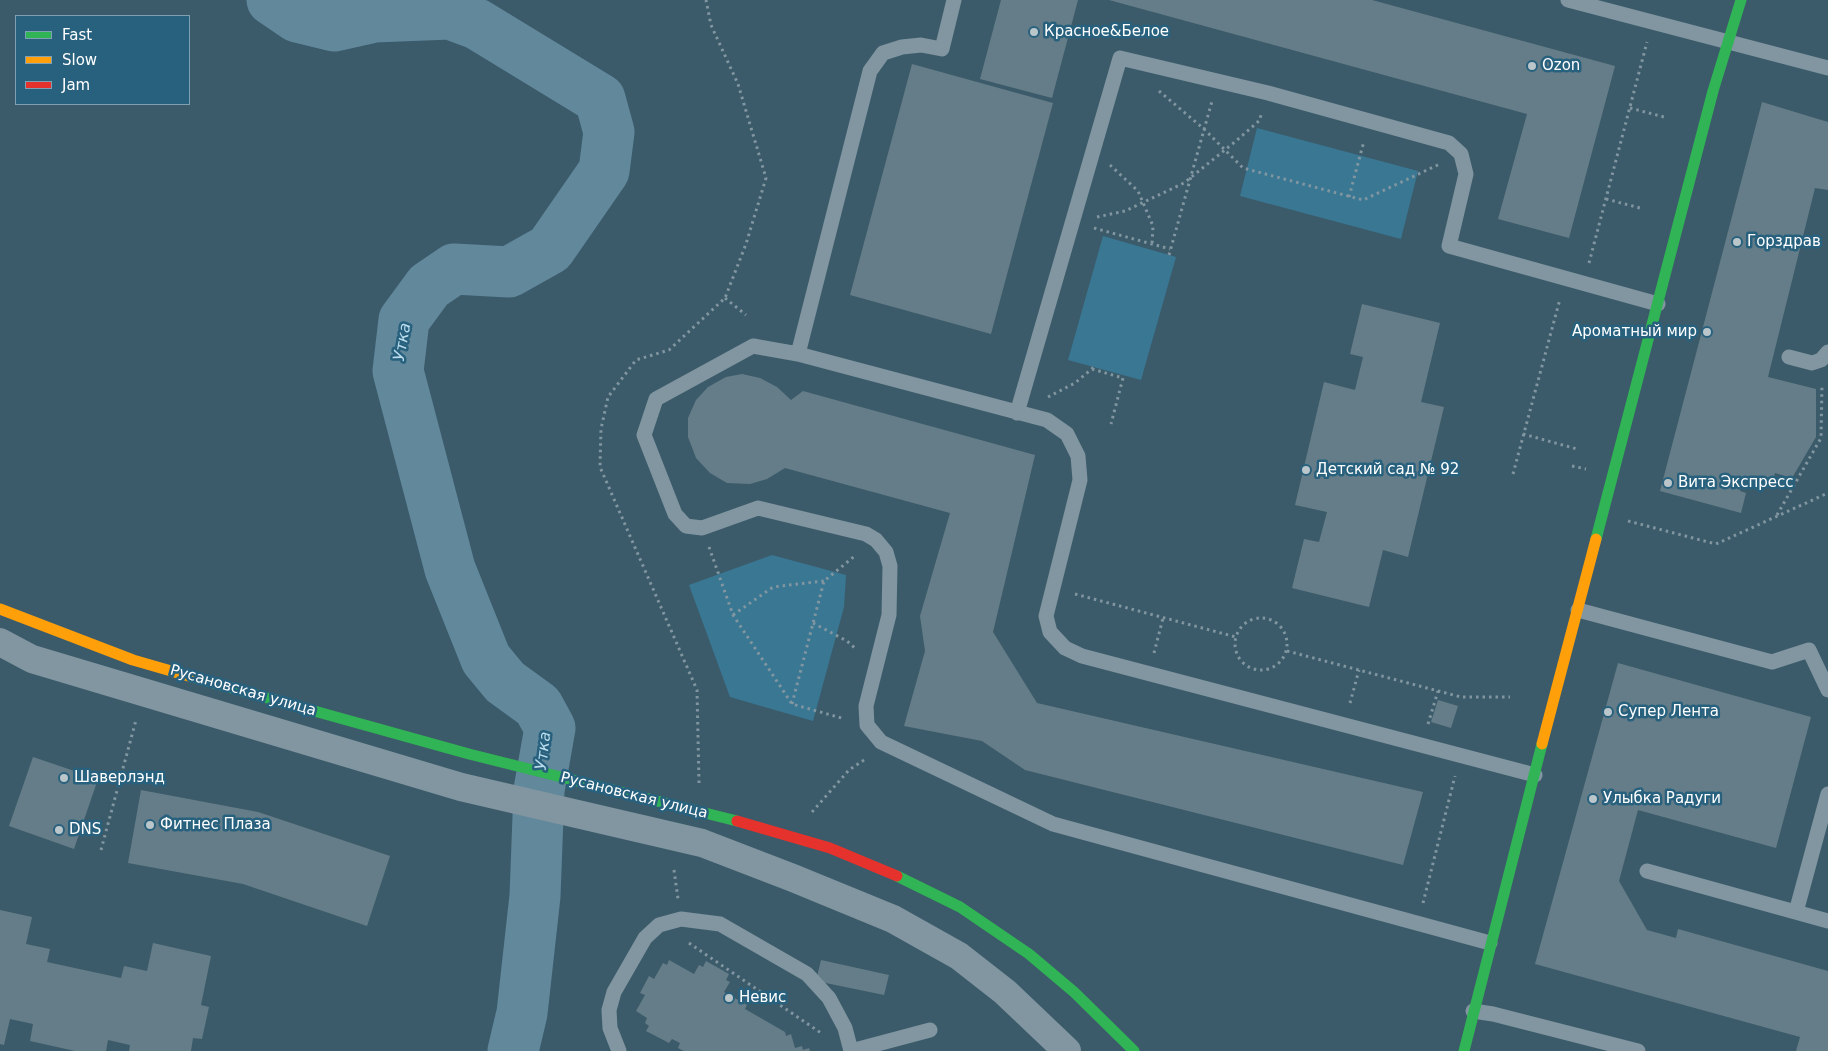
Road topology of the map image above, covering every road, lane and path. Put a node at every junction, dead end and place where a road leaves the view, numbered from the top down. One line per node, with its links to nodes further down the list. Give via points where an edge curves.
1 (954, 0): 32 (lane, via 942,48 921,45 883,53 870,71)
2 (1568, 0): 4 (lane)
3 (1741, 0): 5 (street)
4 (1653, 22): 5 (lane); 10 (path)
5 (1728, 42): 6 (lane); 29 (street)
6 (1828, 68)
7 (1217, 81): 9 (lane); 13 (path); 15 (lane, via 1120,58)
8 (1158, 90): 13 (path)
9 (1268, 93): 12 (lane); 14 (path, via 1260,120)
10 (1630, 108): 11 (path); 19 (path)
11 (1664, 118)
12 (1369, 121): 16 (lane, via 1449,143); 18 (path)
13 (1204, 129): 14 (path); 17 (path)
14 (1225, 150): 17 (path); 18 (path, via 1243,168)
15 (1092, 151): 20 (path, via 1118,170 1138,191); 22 (lane)
16 (1461, 154): 18 (path, via 1363,200); 26 (lane, via 1466,174 1448,246)
17 (1191, 178): 20 (path); 24 (path)
18 (1349, 197)
19 (1606, 199): 21 (path); 27 (path)
20 (1143, 203): 22 (path, via 1125,211); 23 (path, via 1153,226)
21 (1640, 208)
22 (1074, 222): 23 (path); 34 (lane)
23 (1152, 244): 24 (path)
24 (1170, 249): 25 (path)
25 (1169, 255)
26 (1565, 279): 27 (lane); 36 (path)
27 (1584, 284): 29 (lane)
28 (725, 298): 30 (path)
29 (1658, 304): 47 (street)
30 (746, 315)
31 (1828, 353): 33 (lane, via 1822,360 1812,363); 40 (path, via 1821,386 1821,438)
32 (798, 354): 34 (lane); 42 (lane, via 753,346 656,399 644,435 675,514 686,526)
33 (1790, 357)
34 (1017, 412): 35 (path, via 1076,383 1092,368 1123,378); 45 (lane, via 1047,420 1067,434 1078,456 1080,480)
35 (1110, 424)
36 (1524, 434): 37 (path); 38 (path)
37 (1577, 449)
38 (1513, 474)
39 (1828, 493): 40 (path)
40 (1776, 517): 41 (path, via 1716,544)
41 (1623, 520)
42 (702, 528): 43 (lane, via 758,508 866,534); 48 (path)
43 (876, 540): 44 (path); 54 (lane, via 886,552 890,566 889,616)
44 (824, 581): 48 (path, via 774,587); 50 (path)
45 (1053, 588): 49 (path); 56 (lane, via 1046,616 1050,632 1065,648 1082,656)
46 (0, 609): 84 (street, Русановская улица, via 133,660 469,754 763,827 830,848 898,876 951,903 1029,954 1074,992)
47 (1578, 610): 57 (lane, via 1772,662 1808,650); 67 (street)
48 (733, 615): 60 (path)
49 (1163, 618): 51 (path); 56 (path)
50 (813, 623): 54 (path, via 847,641); 60 (path)
51 (1236, 637): 53 (path, via 1243,626 1254,619 1268,619 1280,625 1287,637); 53 (path, via 1236,651 1243,663 1254,670 1268,670 1280,663)
52 (0, 642): 83 (street, Русановская улица, via 32,659 461,787 702,844 893,920 958,956 1005,992)
53 (1287, 651): 55 (path)
54 (876, 667): 62 (lane, via 866,706)
55 (1359, 670): 58 (path); 63 (path)
56 (1149, 673): 63 (lane)
57 (1828, 690)
58 (1438, 691): 59 (path, via 1461,698); 65 (path)
59 (1510, 697)
60 (792, 704): 62 (path)
61 (136, 718): 70 (path)
62 (867, 725): 64 (lane)
63 (1344, 725): 65 (lane)
64 (881, 742): 69 (path); 76 (lane, via 1052,824)
65 (1422, 745): 66 (lane)
66 (1460, 756): 67 (lane); 76 (path)
67 (1534, 775): 78 (street)
68 (1828, 794): 73 (lane)
69 (812, 812)
70 (101, 850)
71 (674, 870): 74 (path)
72 (1647, 871): 73 (lane)
73 (1796, 912): 75 (lane)
74 (680, 919): 77 (lane); 82 (lane, via 720,924 806,974 829,998 845,1028)
75 (1828, 921)
76 (1417, 924): 78 (lane)
77 (659, 925): 81 (lane, via 644,938 614,992 608,1010 610,1028); 82 (path)
78 (1490, 943): 79 (street)
79 (1473, 1011): 85 (street); 86 (lane)
80 (930, 1030): 82 (lane)
81 (619, 1051)
82 (851, 1051)
83 (1067, 1051)
84 (1134, 1051)
85 (1464, 1051)
86 (1638, 1051)

